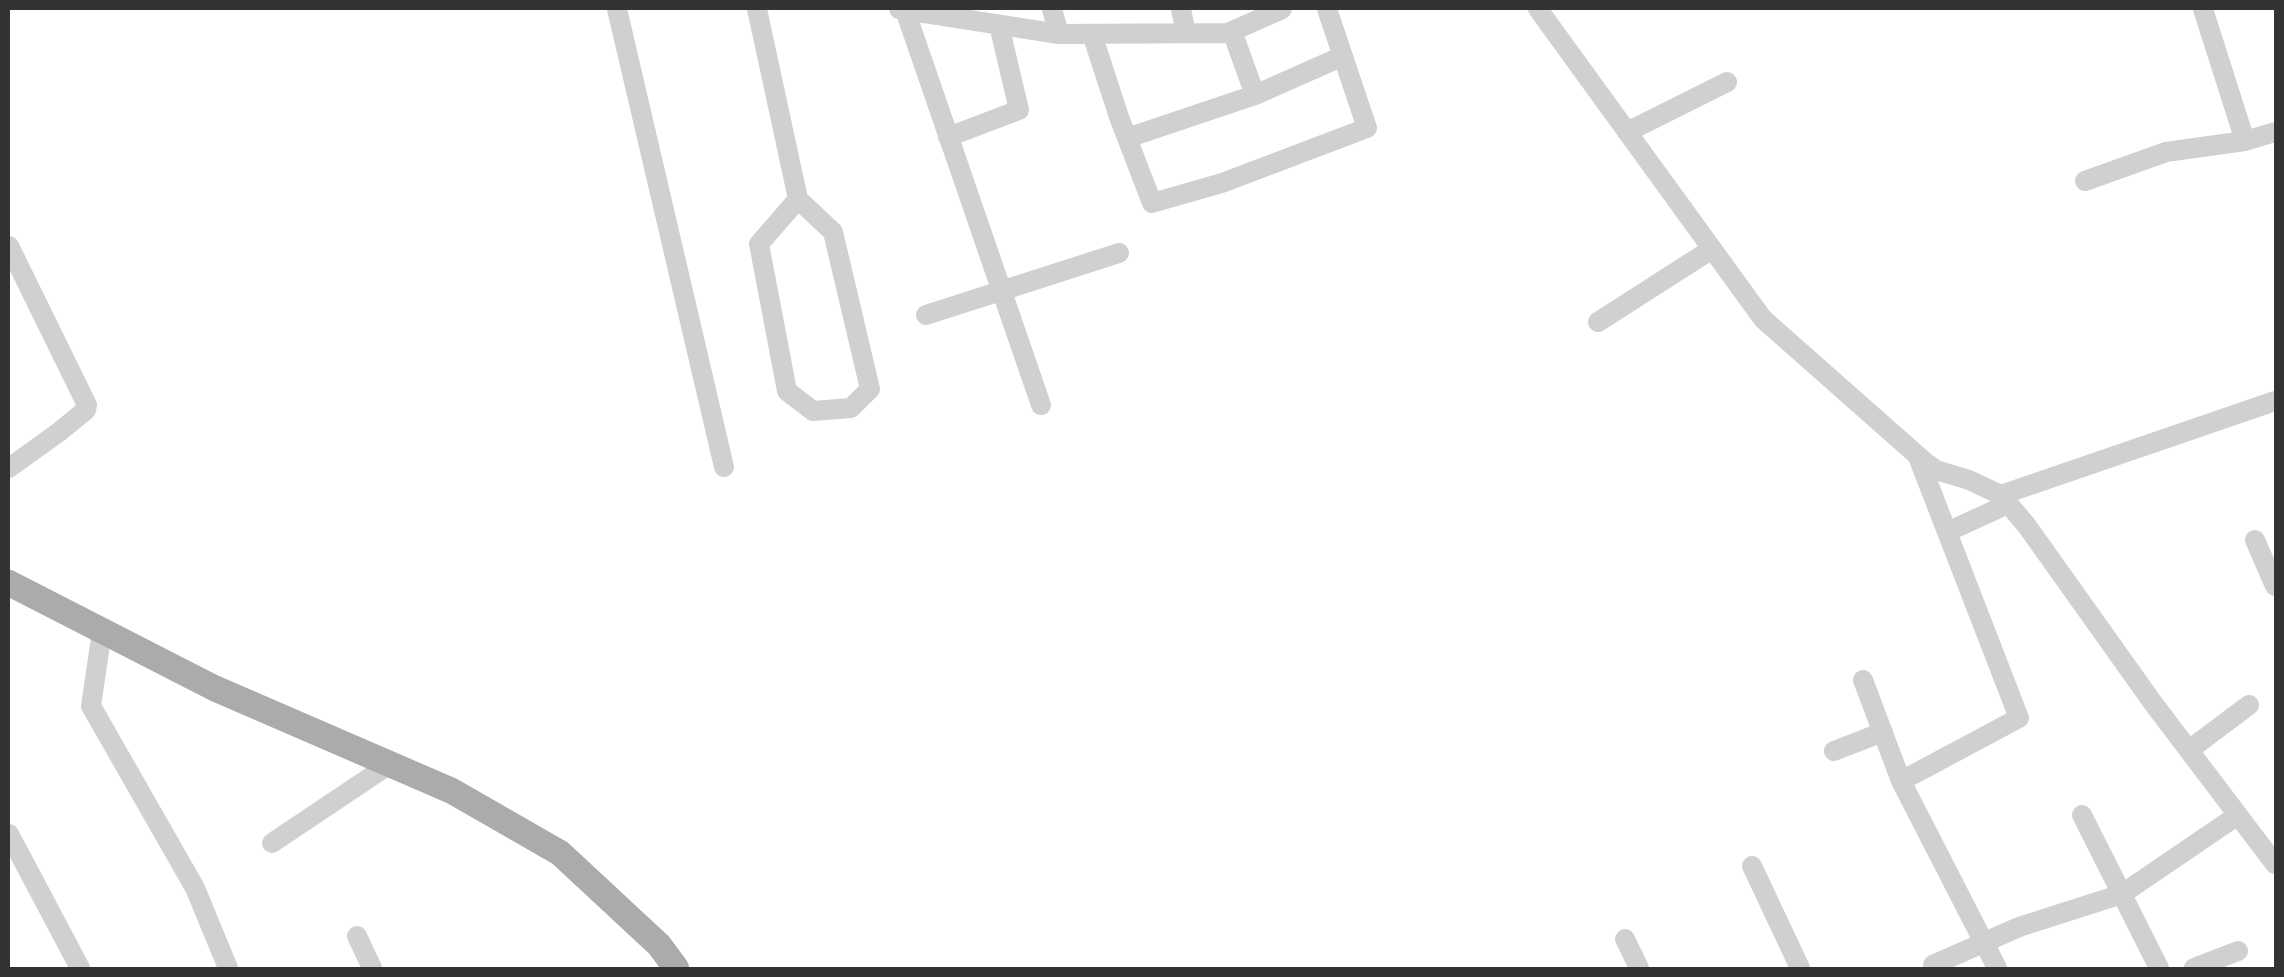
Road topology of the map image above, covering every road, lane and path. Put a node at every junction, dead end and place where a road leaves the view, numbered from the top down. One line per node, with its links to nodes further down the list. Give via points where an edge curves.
1 (617, 9): 35 (street)
2 (757, 9): 25 (street)
3 (902, 9): 10 (street); 21 (street)
4 (1052, 9): 13 (street)
5 (1181, 9): 15 (street)
6 (1282, 9): 12 (street)
7 (1327, 9): 16 (street)
8 (1538, 9): 19 (street)
9 (2203, 9): 23 (street)
10 (927, 11): 11 (street)
11 (998, 24): 13 (street); 21 (street, via 1018,110)
12 (1232, 32): 15 (street); 18 (street)
13 (1059, 34): 14 (street)
14 (1092, 34): 15 (street); 22 (street)
15 (1186, 34)
16 (1343, 56): 18 (street); 22 (street, via 1366,128 1250,173 1152,203)
17 (1727, 82): 19 (street)
18 (1255, 95): 22 (street)
19 (1627, 132): 27 (street)
20 (2275, 132): 23 (street)
21 (948, 137): 29 (street)
22 (1127, 138)
23 (2246, 141): 24 (street, via 2166,152)
24 (2085, 181)
25 (798, 199): 25 (street, via 832,232 870,389 850,408 813,411 787,391 759,244)
26 (9, 246): 36 (street, via 87,405 86,410 59,432)
27 (1712, 249): 31 (street); 34 (street, via 1763,319)
28 (1119, 253): 29 (street)
29 (1001, 291): 30 (street); 33 (street)
30 (926, 315)
31 (1598, 322)
32 (2275, 401): 37 (street)
33 (1041, 405)
34 (1918, 457): 37 (street, via 1936,470 1969,480); 38 (street)
35 (724, 467)
36 (9, 468)
37 (2005, 500): 38 (street); 46 (street)
38 (1947, 532): 49 (street, via 2018,718)
39 (2255, 540): 41 (street)
40 (9, 583): 42 (main road)
41 (2275, 586)
42 (102, 631): 48 (main road, via 214,688); 63 (street, via 91,706 195,888)
43 (1863, 680): 45 (street)
44 (2249, 705): 46 (street)
45 (1883, 732): 47 (street); 49 (street)
46 (2189, 750): 50 (street)
47 (1834, 751)
48 (390, 764): 53 (street); 65 (main road, via 452,791 560,853 659,945)
49 (1901, 781): 59 (street)
50 (2238, 815): 54 (street); 56 (street)
51 (2082, 816): 56 (street)
52 (9, 834): 62 (street)
53 (272, 843)
54 (2275, 864)
55 (1752, 866): 67 (street)
56 (2122, 894): 59 (street); 69 (street)
57 (358, 936): 64 (street)
58 (1625, 939): 66 (street)
59 (1984, 942): 61 (street); 68 (street)
60 (2238, 951): 70 (street)
61 (1933, 965)
62 (80, 968)
63 (228, 968)
64 (372, 968)
65 (676, 968)
66 (1639, 968)
67 (1800, 968)
68 (1997, 968)
69 (2159, 968)
70 (2194, 968)

